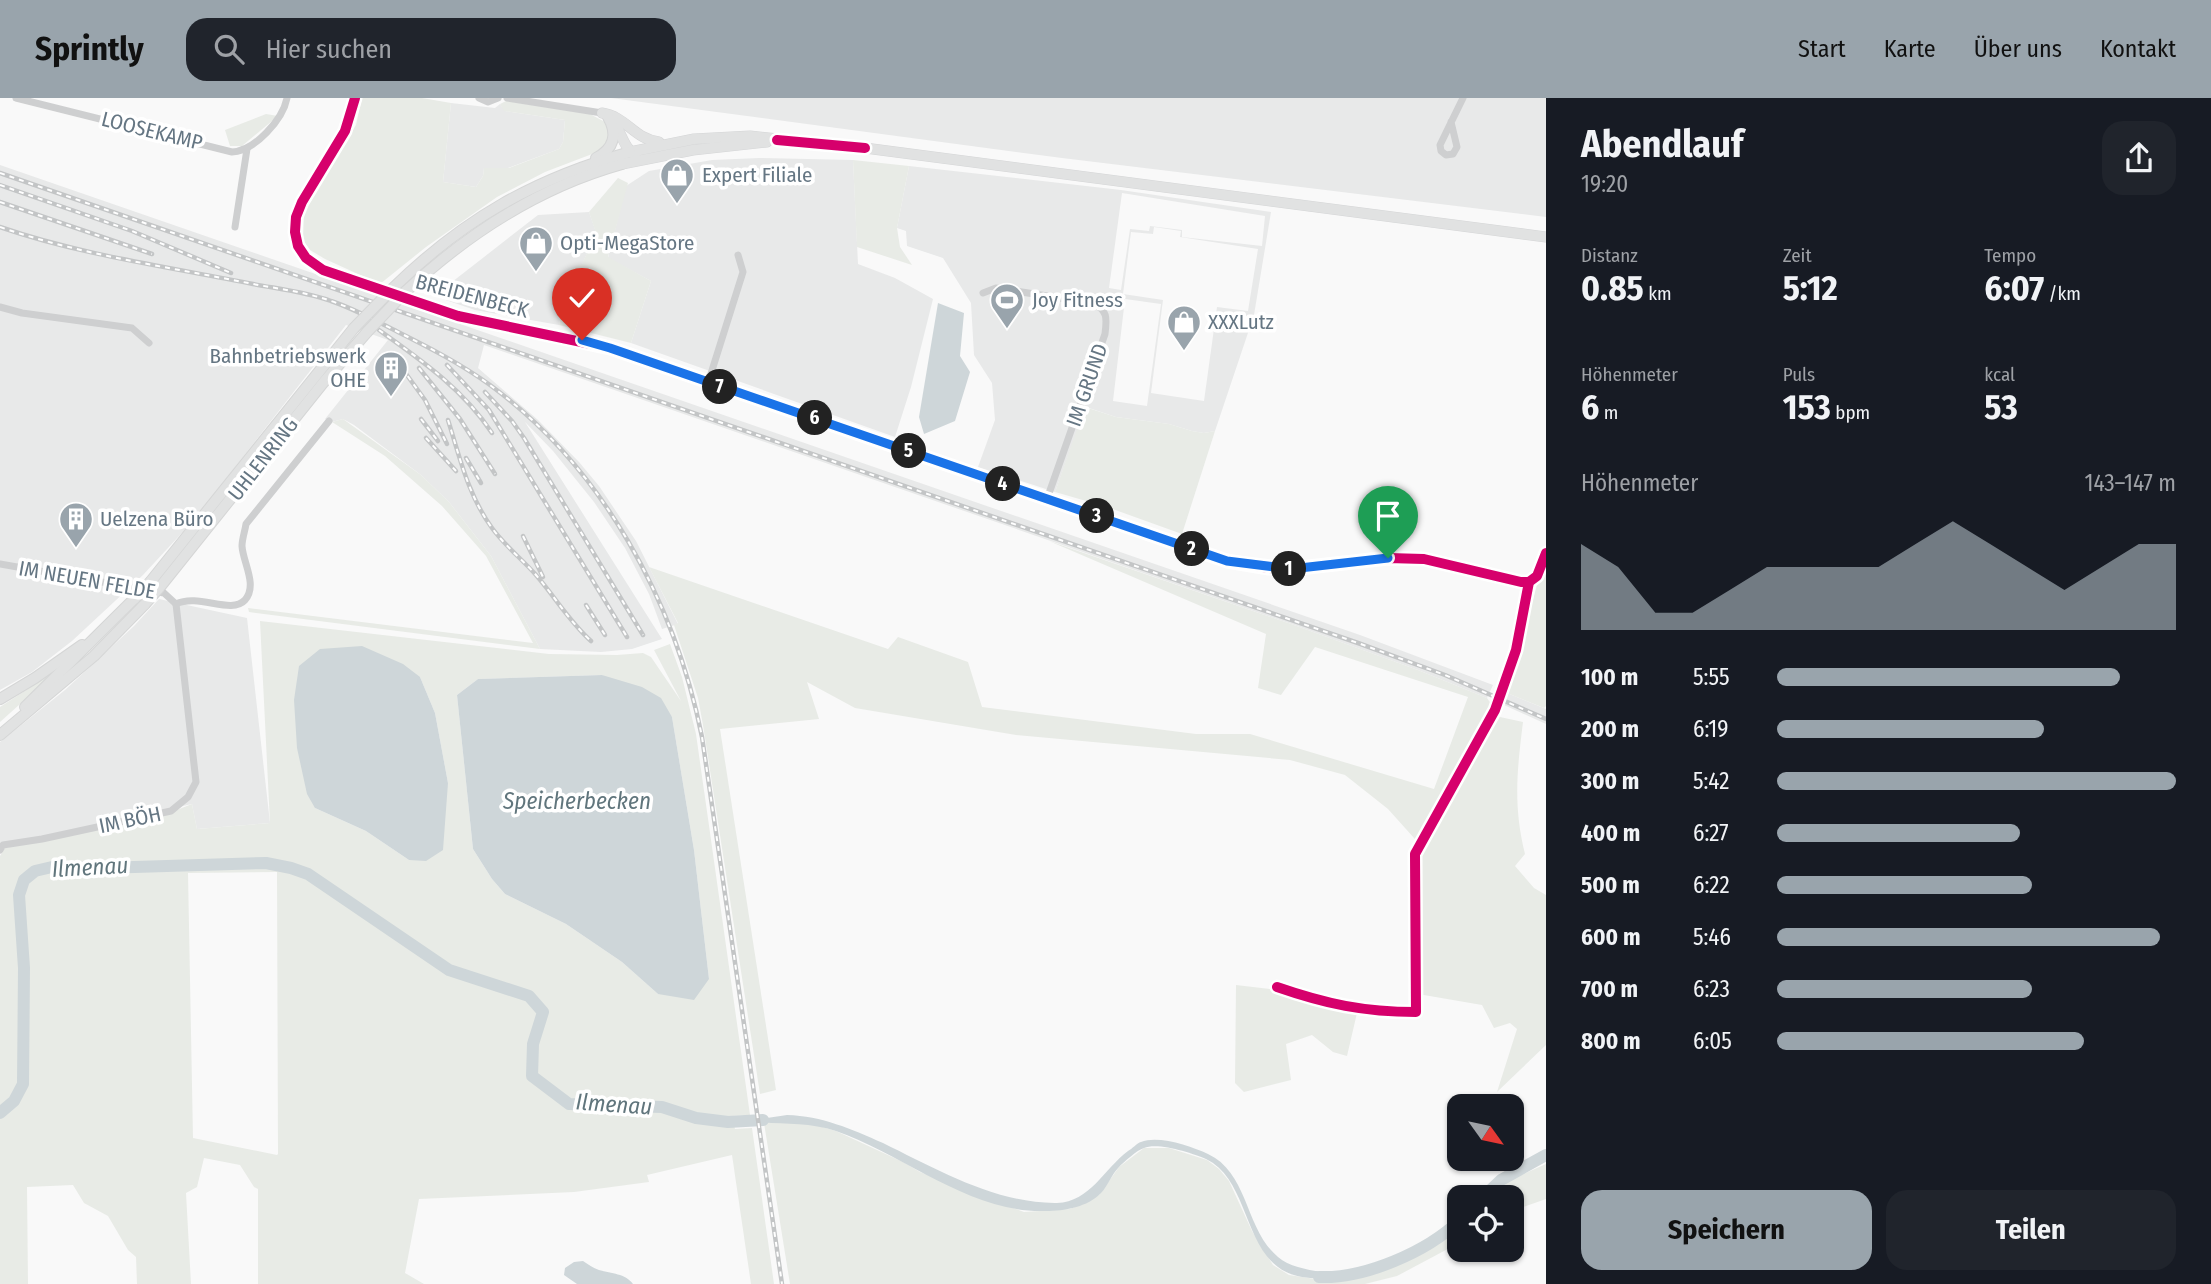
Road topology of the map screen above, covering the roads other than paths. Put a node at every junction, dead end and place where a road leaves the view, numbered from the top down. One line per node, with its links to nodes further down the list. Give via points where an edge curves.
1 (16, 98): 13 (street, LOOSEKAMP, via 232,152)
2 (288, 98): 13 (street, via 276,123)
3 (355, 98): 24 (street, BREIDENBECK, via 345,131 296,217 298,246 317,267 458,316 610,348)
4 (479, 98): 5 (street, via 488,102)
5 (498, 98)
6 (507, 98): 8 (street)
7 (1463, 98): 9 (street)
8 (605, 115): 10 (main road, via 618,117); 14 (main road); 17 (highway, via 614,136 606,152)
9 (1451, 122)
10 (627, 125): 12 (main road, via 644,139); 14 (main road)
11 (778, 140): 12 (main road, via 729,136); 15 (main road); 19 (main road)
12 (668, 143): 14 (main road)
13 (247, 149): 18 (street)
14 (630, 152): 15 (main road); 16 (main road); 17 (highway)
15 (645, 159): 16 (main road)
16 (622, 164): 30 (highway, UHLENRING, bridge, via 564,185 509,213 462,244 405,292)
17 (548, 179): 30 (highway, UHLENRING, bridge, via 469,224 393,288 354,328)
18 (235, 227)
19 (1546, 237)
20 (738, 255): 24 (street, via 743,272)
21 (983, 293): 26 (street, IM GRUND, via 996,288 1092,303 1107,317)
22 (0, 307): 23 (street, via 132,328)
23 (149, 343)
24 (708, 383): 26 (street, BREIDENBECK)
25 (329, 421): 32 (street, via 246,524 242,545 250,590 245,600 230,606 194,598)
26 (1047, 499): 29 (street, BREIDENBECK, via 1249,566 1291,569 1388,558 1424,559)
27 (1546, 553): 29 (street)
28 (0, 564): 32 (street, IM NEUEN FELDE, via 164,593)
29 (1529, 582): 37 (street, via 1516,650 1495,709 1415,854 1416,1012 1337,1006)
30 (156, 584): 31 (highway, bridge)
31 (140, 601): 33 (highway); 35 (highway, via 78,671)
32 (174, 602): 36 (street, IM BÖH, via 196,782 188,797 171,811 3,845)
33 (122, 612): 34 (highway); 35 (highway)
34 (0, 699)
35 (0, 733)
36 (0, 850)
37 (1277, 987)

